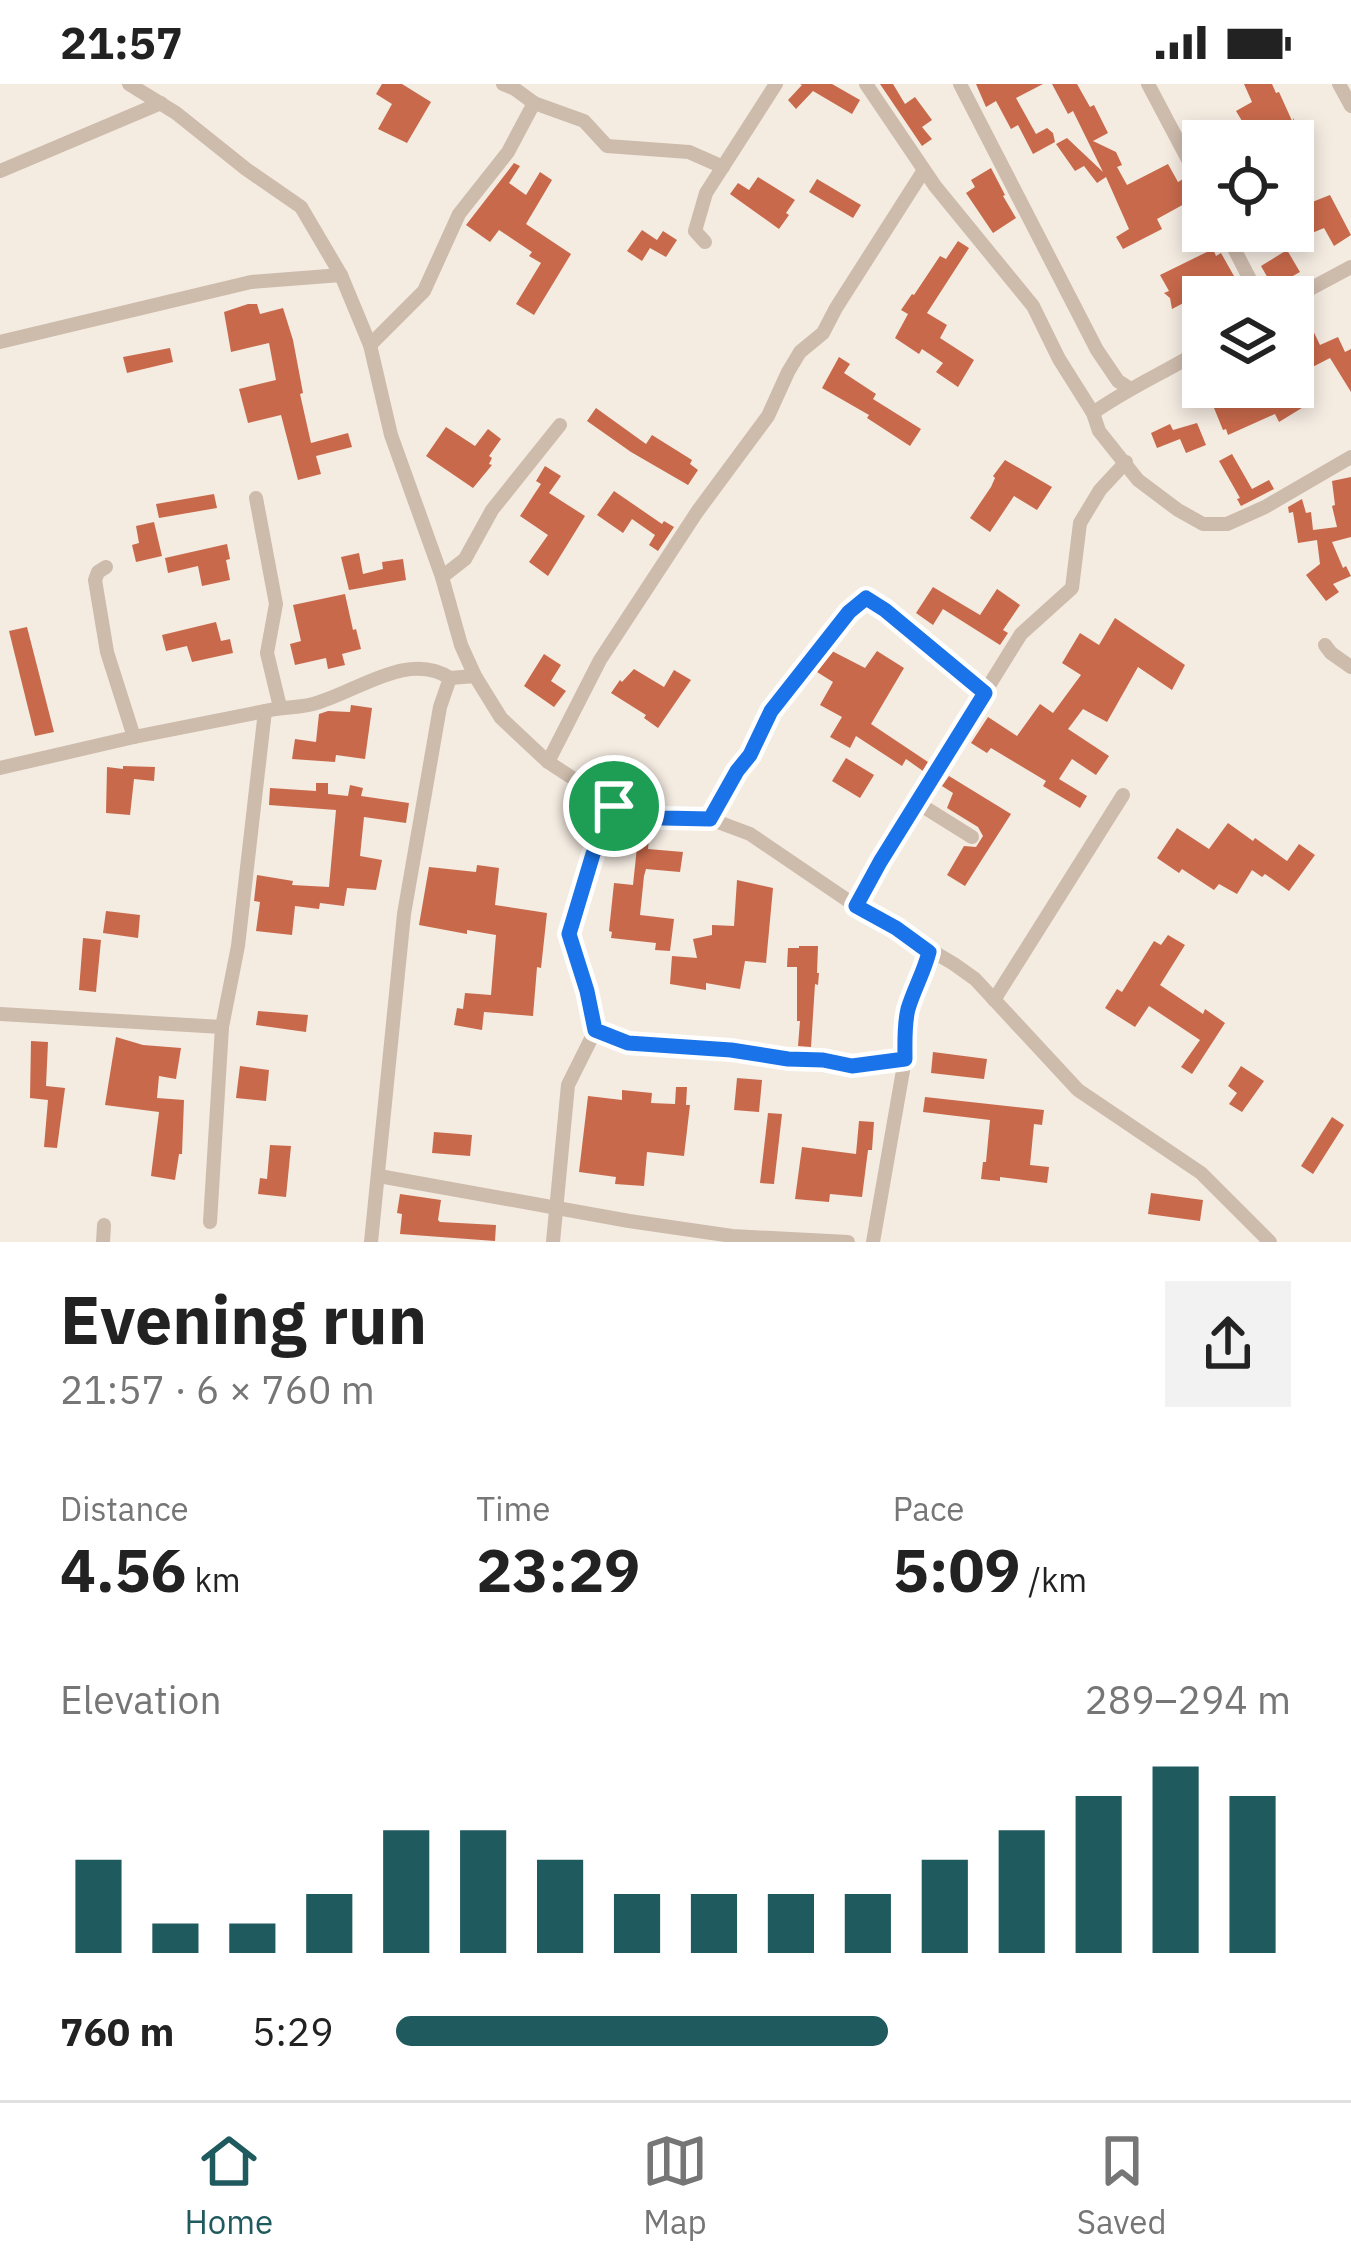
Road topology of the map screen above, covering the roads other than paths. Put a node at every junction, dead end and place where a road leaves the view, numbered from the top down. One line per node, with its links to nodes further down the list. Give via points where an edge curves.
1 (129, 84): 8 (street)
2 (502, 84): 9 (street)
3 (776, 84): 12 (street)
4 (866, 84): 13 (street)
5 (960, 84): 22 (street, via 1096,350)
6 (1148, 84): 11 (street)
7 (1340, 84): 10 (street)
8 (161, 103): 14 (street); 17 (street, via 301,207)
9 (534, 103): 12 (street, via 584,121 608,146 689,152); 20 (street, via 459,214 424,291)
10 (1351, 106)
11 (1182, 148)
12 (723, 167): 15 (street, via 695,231)
13 (924, 170): 23 (street, via 1033,306); 37 (street, via 824,333 800,352 768,416 600,660)
14 (0, 171)
15 (706, 242)
16 (1351, 267): 18 (street)
17 (340, 275): 19 (street, via 251,282); 20 (street)
18 (1314, 287)
19 (0, 342)
20 (370, 345): 29 (street, via 391,435)
21 (1182, 362): 22 (street)
22 (1129, 388): 23 (street)
23 (1093, 413): 26 (street)
24 (560, 424): 29 (street, via 464,559)
25 (1351, 457): 26 (street, via 1227,524 1203,524 1178,510)
26 (1126, 462): 34 (street, via 1081,523 1072,588 1021,634)
27 (256, 498): 35 (street, via 276,604 267,653)
28 (106, 567): 36 (street, via 95,580)
29 (442, 577): 32 (street)
30 (1325, 645): 31 (street)
31 (1351, 667)
32 (475, 676): 33 (street); 37 (street, via 502,718)
33 (450, 679): 35 (street, via 420,667 312,705); 51 (street, via 404,914)
34 (985, 693): 40 (street); 42 (street, via 866,598 771,711)
35 (273, 709): 36 (street); 48 (street)
36 (134, 737): 38 (street)
37 (548, 762): 41 (street)
38 (0, 768)
39 (1123, 795): 46 (street)
40 (916, 802): 43 (street); 44 (street)
41 (614, 806): 42 (street); 49 (street, via 569,934)
42 (710, 819): 44 (street, via 750,834)
43 (972, 837)
44 (856, 906): 45 (street)
45 (929, 952): 46 (street); 50 (street, via 906,1016)
46 (994, 1000): 60 (street, via 1078,1090 1201,1173)
47 (0, 1014): 48 (street)
48 (222, 1027): 53 (street)
49 (595, 1030): 50 (street, via 628,1043 852,1066); 52 (street, via 568,1085)
50 (905, 1059): 59 (street)
51 (379, 1176): 52 (street); 56 (street)
52 (558, 1208): 57 (street); 58 (street, via 733,1236)
53 (210, 1222)
54 (104, 1225): 55 (street)
55 (103, 1242)
56 (371, 1242)
57 (554, 1242)
58 (848, 1242)
59 (873, 1242)
60 (1270, 1242)

